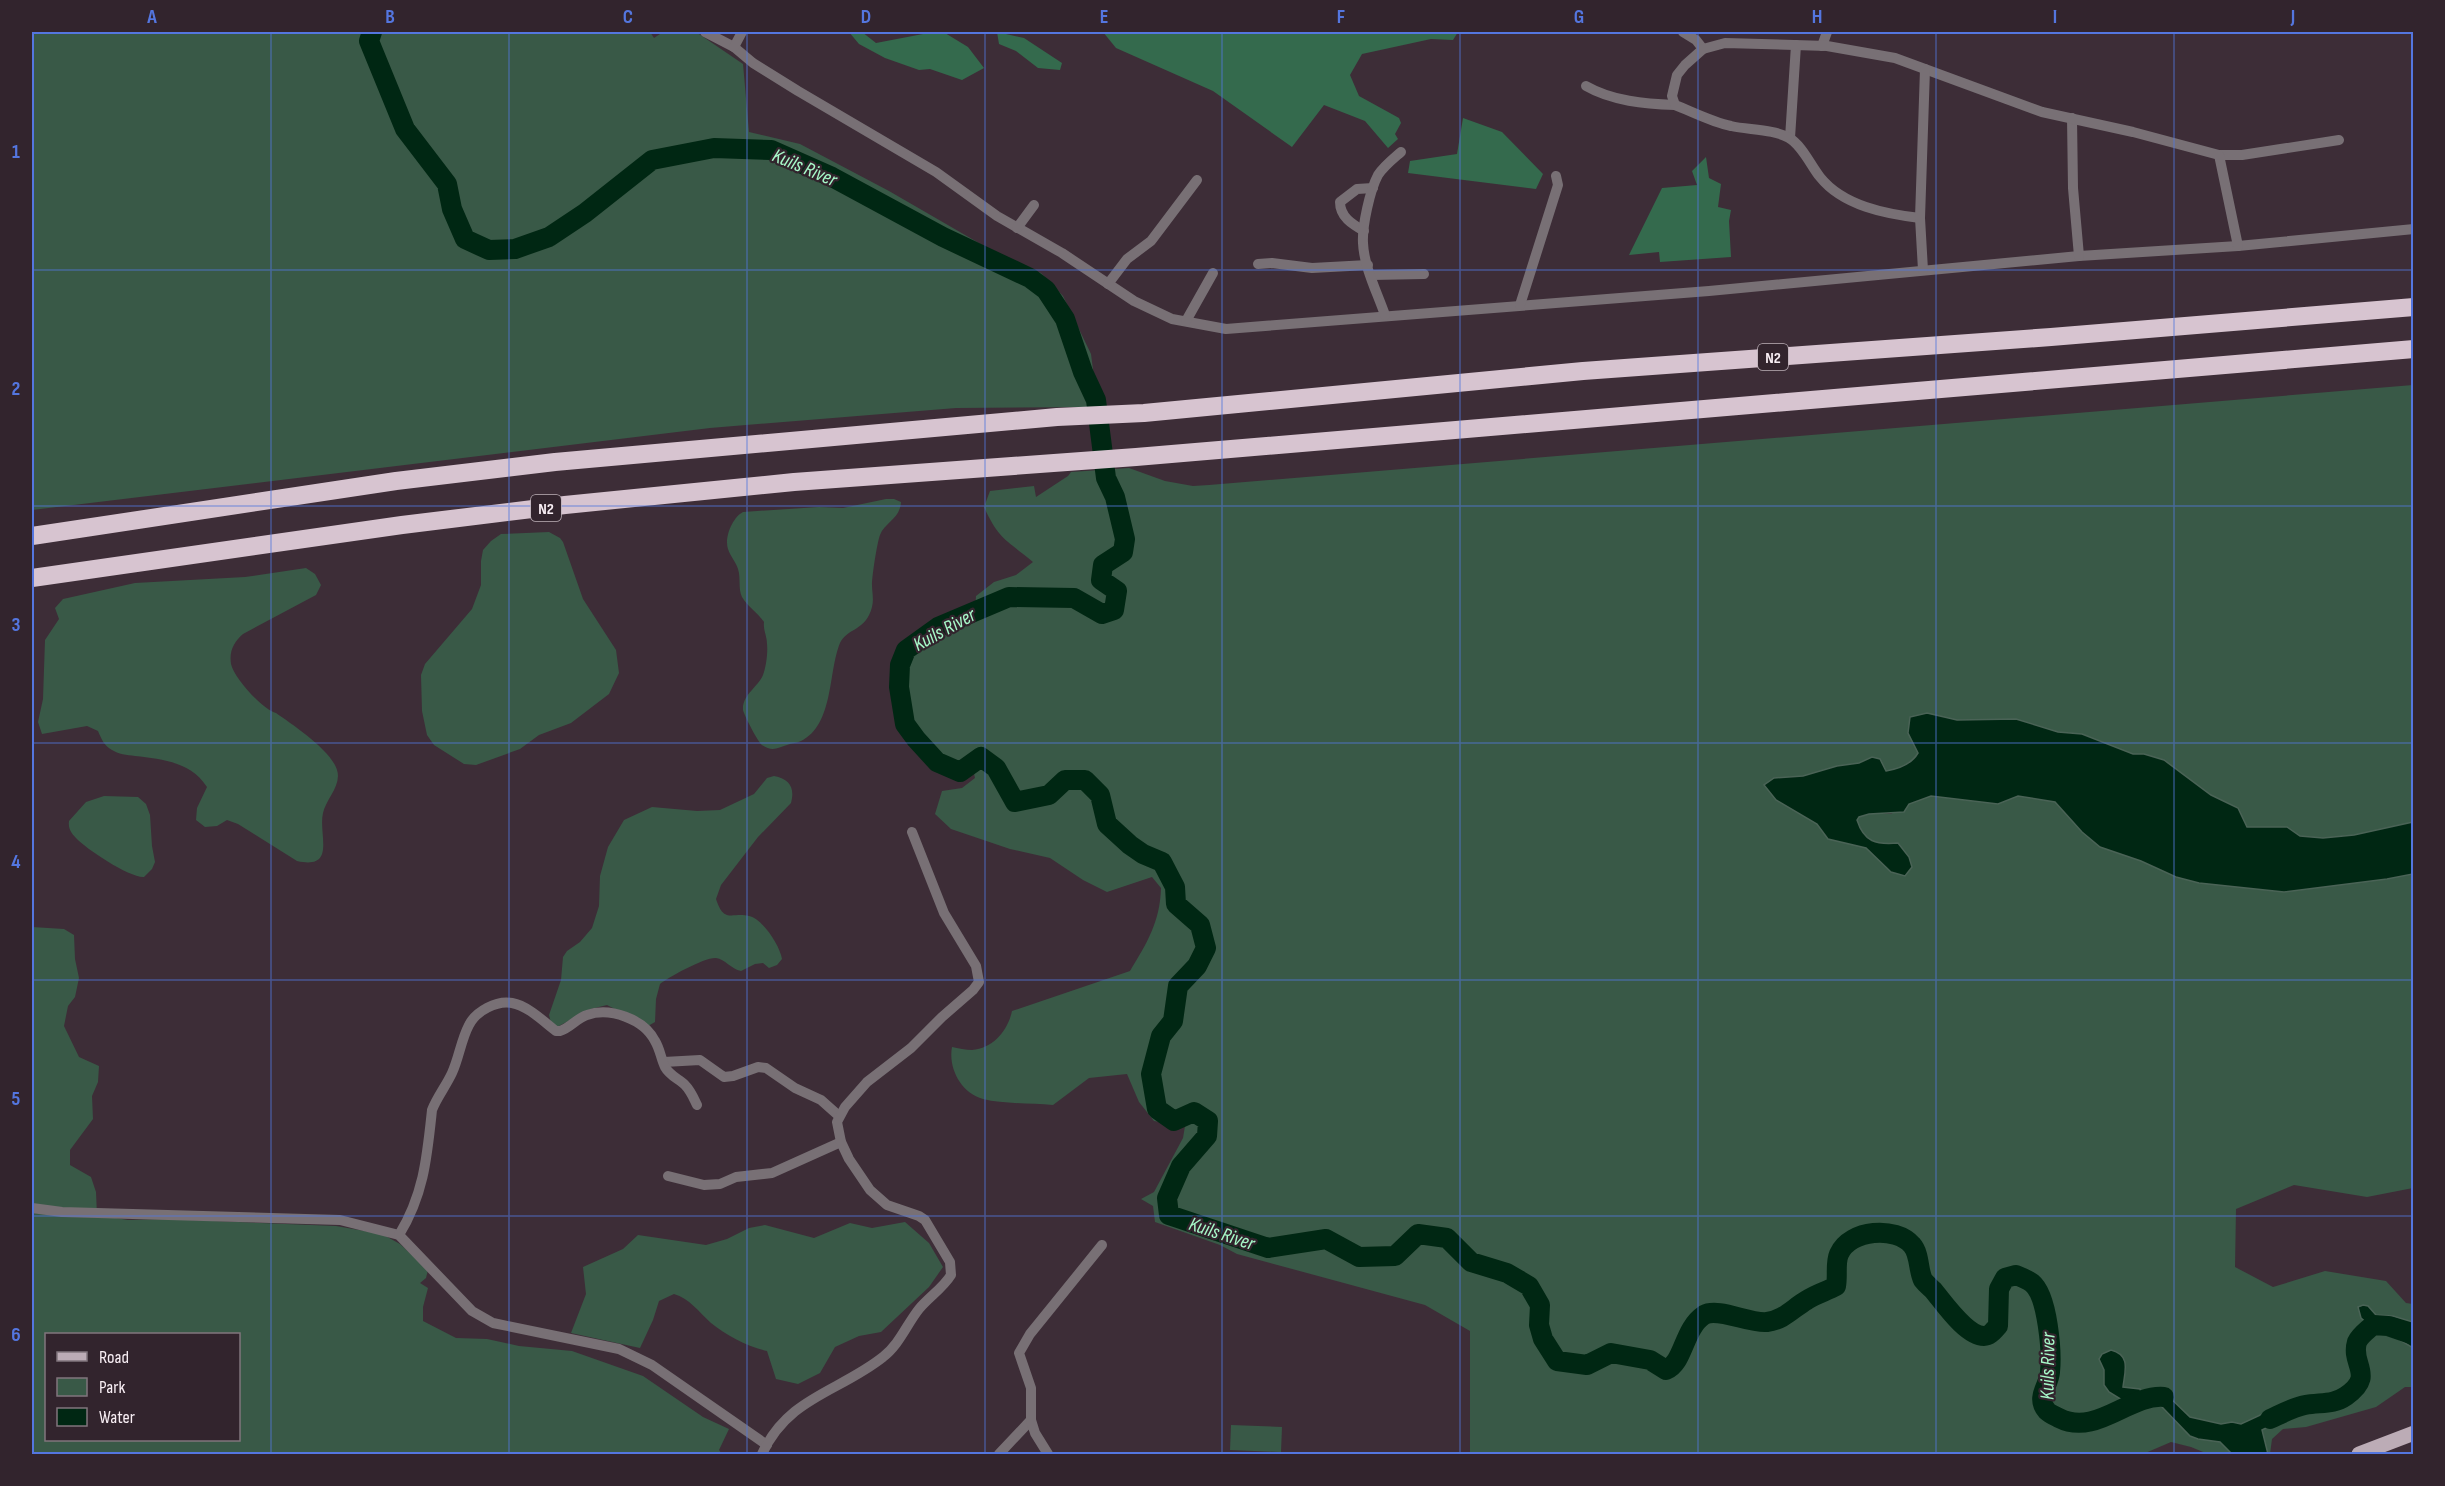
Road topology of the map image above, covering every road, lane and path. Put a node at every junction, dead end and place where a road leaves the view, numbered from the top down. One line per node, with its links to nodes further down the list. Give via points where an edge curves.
1 (705, 32): 7 (street)
2 (742, 32): 7 (street)
3 (1683, 32): 8 (street)
4 (1827, 32): 6 (street)
5 (1796, 45): 6 (street); 8 (street, via 1725,43); 13 (street)
6 (1822, 46): 9 (street, via 1880,55)
7 (734, 47): 22 (street, via 753,63 936,172)
8 (1703, 49): 11 (street, via 1677,75 1672,96)
9 (1925, 69): 12 (street, via 2042,112); 21 (street)
10 (1586, 86): 11 (street, via 1607,96)
11 (1675, 105): 13 (street, via 1721,124)
12 (2072, 118): 16 (street); 26 (street)
13 (1790, 138): 21 (street, via 1831,189 1885,213)
14 (2339, 140): 16 (street)
15 (1401, 153): 19 (street, via 1379,175)
16 (2219, 155): 25 (street)
17 (1556, 176): 33 (street, via 1558,185)
18 (1197, 180): 32 (street, via 1151,241 1127,259)
19 (1373, 188): 24 (street); 24 (street, via 1358,189 1340,202 1345,218)
20 (1034, 205): 22 (street)
21 (1920, 218): 29 (street)
22 (1017, 228): 32 (street)
23 (2414, 229): 25 (street)
24 (1364, 231): 28 (street)
25 (2238, 246): 26 (street)
26 (2079, 256): 29 (street)
27 (1258, 264): 28 (street)
28 (1370, 270): 31 (street); 35 (street)
29 (1923, 270): 33 (street)
30 (1213, 273): 36 (street)
31 (1424, 274)
32 (1108, 284): 36 (street, via 1134,301 1172,319)
33 (1520, 305): 35 (street)
34 (2414, 307): 38 (highway, N2, via 1584,371 1132,414 1057,417 555,462 396,481)
35 (1385, 315): 36 (street, via 1226,328)
36 (1186, 321)
37 (2414, 349): 39 (highway, N2, via 1136,457 794,482 402,525)
38 (32, 536)
39 (32, 578)
40 (912, 832): 43 (street, via 944,913 976,966 978,982 911,1048 867,1082)
41 (664, 1062): 42 (street, via 670,1073 685,1084); 43 (street, via 700,1060 724,1077 758,1066 766,1068 821,1100); 47 (street, via 648,1030 611,1011 585,1015 560,1032 512,1003 479,1012 469,1024 451,1074 432,1110 418,1199)
42 (697, 1105)
43 (839, 1116): 44 (street)
44 (841, 1142): 45 (street, via 772,1173 736,1177 720,1184 704,1185); 51 (street, via 870,1190 887,1205 925,1220 950,1262 951,1275 884,1357 806,1402 786,1419)
45 (668, 1176)
46 (32, 1208): 47 (street, via 340,1220)
47 (399, 1235): 51 (street, via 472,1311 493,1323 619,1349 652,1365)
48 (1102, 1245): 49 (street, via 1021,1346 1019,1353 1031,1388)
49 (1031, 1420): 52 (street); 53 (street)
50 (2413, 1435): 54 (main road)
51 (764, 1450)
52 (999, 1455)
53 (1048, 1455)
54 (2359, 1455)

